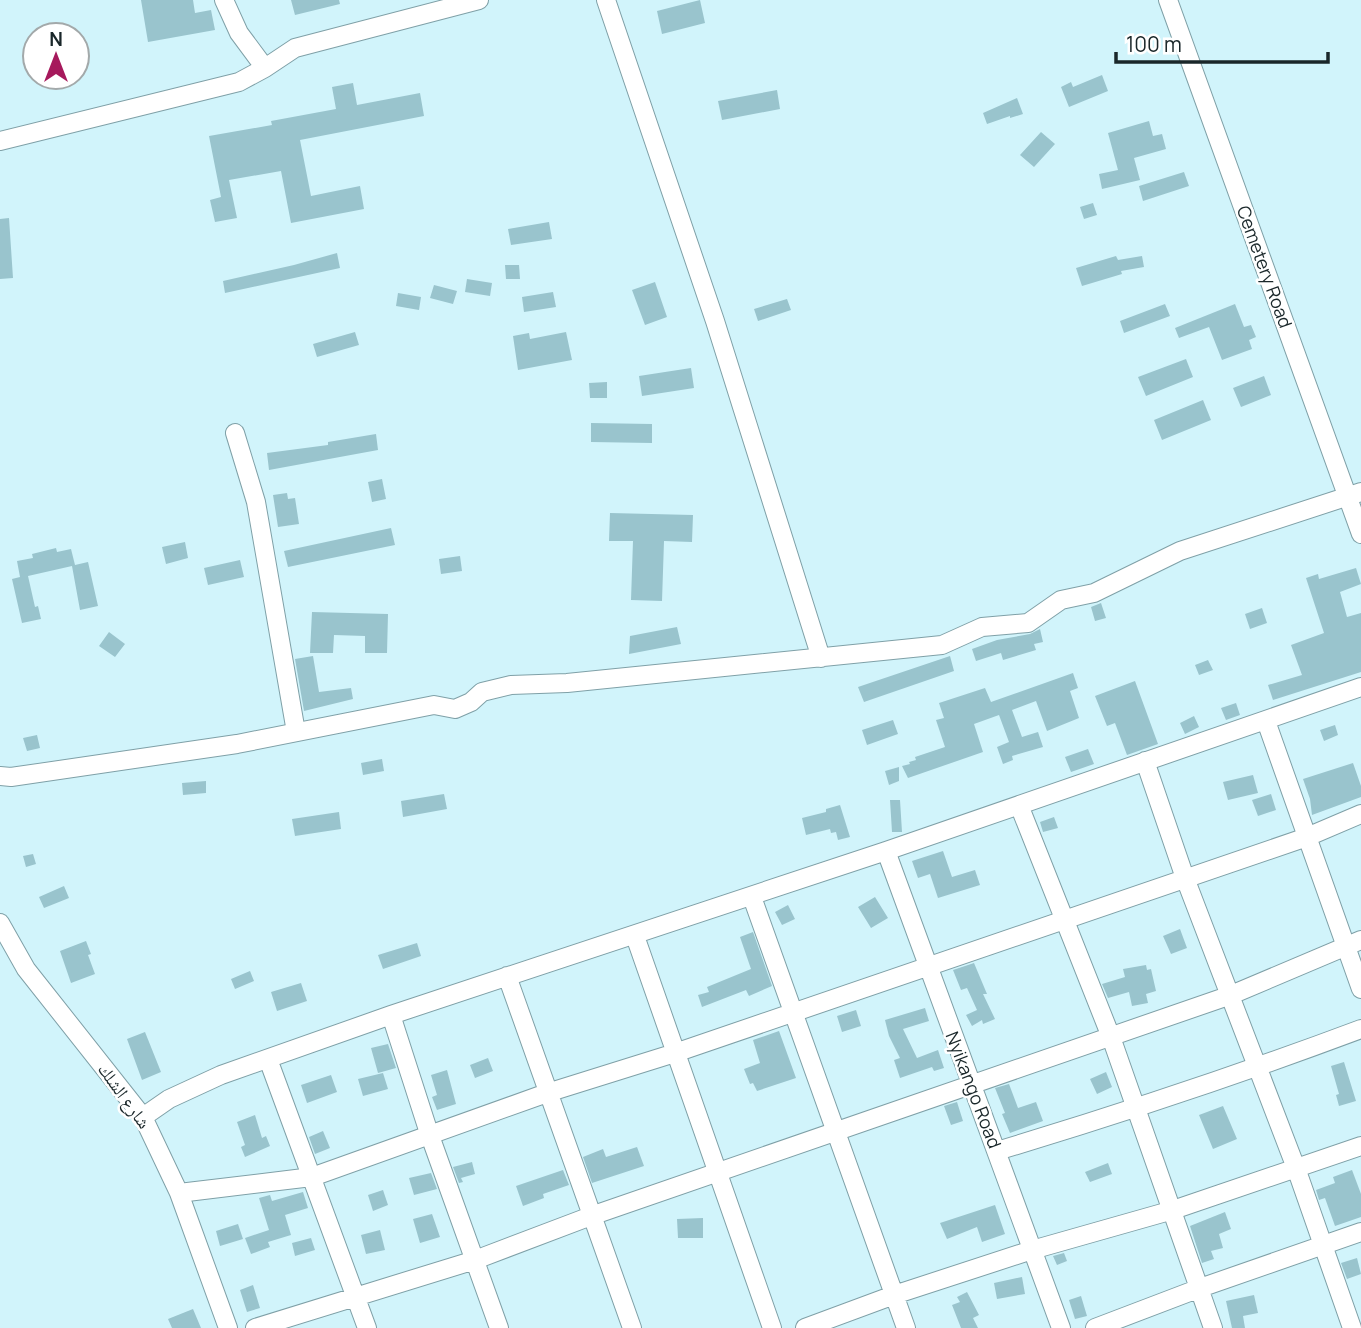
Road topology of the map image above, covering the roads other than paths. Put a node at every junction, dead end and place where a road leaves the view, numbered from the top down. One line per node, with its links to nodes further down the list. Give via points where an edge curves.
1 (224, 0): 5 (street, via 239,33)
2 (479, 0): 5 (street, via 295,48)
3 (606, 0): 10 (street, via 715,321)
4 (1168, 0): 8 (street, Cemetery Road)
5 (265, 68): 6 (street, via 239,82)
6 (0, 141)
7 (235, 433): 13 (street, via 256,502)
8 (1355, 495): 9 (street, Cemetery Road); 10 (street, via 1180,551 1094,593 1060,600 1028,623 982,627 942,645)
9 (1361, 534)
10 (821, 658): 13 (street, via 511,685 482,692 455,709 434,705)
11 (1361, 687): 12 (street)
12 (1266, 721): 14 (street); 18 (street)
13 (296, 732): 15 (street)
14 (1145, 761): 16 (street); 20 (street)
15 (0, 776)
16 (1019, 805): 19 (street); 22 (street)
17 (1361, 814): 18 (street)
18 (1307, 837): 20 (street); 25 (street)
19 (886, 851): 21 (street); 26 (street, Nyikango Road)
20 (1185, 877): 22 (street); 29 (street)
21 (752, 897): 24 (street); 30 (street)
22 (1064, 919): 26 (street); 33 (street)
23 (0, 923): 40 (street, شارع الشلك, via 26,969)
24 (635, 936): 27 (street); 34 (street)
25 (1354, 943): 28 (street); 29 (street)
26 (928, 967): 30 (street); 37 (street, Nyikango Road)
27 (507, 976): 31 (street); 38 (street)
28 (1361, 989)
29 (1231, 996): 33 (street); 36 (street)
30 (792, 1013): 34 (street); 41 (street)
31 (391, 1015): 35 (street); 42 (street)
32 (1361, 1029): 36 (street)
33 (1111, 1037): 37 (street); 39 (street)
34 (674, 1054): 38 (street); 46 (street)
35 (268, 1059): 40 (street, via 221,1074 169,1099); 47 (street)
36 (1258, 1068): 39 (street); 45 (street)
37 (971, 1086): 41 (street); 44 (street, Nyikango Road)
38 (547, 1093): 42 (street); 50 (street)
39 (1137, 1109): 44 (street); 49 (street)
40 (143, 1118): 48 (street, شارع الشلك)
41 (835, 1132): 46 (street); 56 (street)
42 (429, 1133): 47 (street); 54 (street)
43 (1361, 1146): 45 (street)
44 (997, 1151): 53 (street, Nyikango Road)
45 (1296, 1168): 49 (street); 52 (street)
46 (717, 1173): 50 (street); 63 (street)
47 (312, 1177): 48 (street); 57 (street)
48 (179, 1193): 58 (street, شارع الشلك)
49 (1173, 1210): 53 (street); 55 (street)
50 (591, 1216): 54 (street); 62 (street)
51 (1361, 1232): 52 (street)
52 (1322, 1245): 55 (street); 69 (street)
53 (1032, 1250): 56 (street); 66 (street, Nyikango Road)
54 (475, 1260): 57 (street); 61 (street)
55 (1200, 1288): 67 (street); 68 (street)
56 (894, 1295): 64 (street); 65 (street)
57 (355, 1296): 59 (street); 60 (street)
58 (228, 1328)
59 (255, 1328)
60 (367, 1328)
61 (499, 1328)
62 (632, 1328)
63 (772, 1328)
64 (805, 1328)
65 (906, 1328)
66 (1061, 1328)
67 (1095, 1328)
68 (1213, 1328)
69 (1352, 1328)

